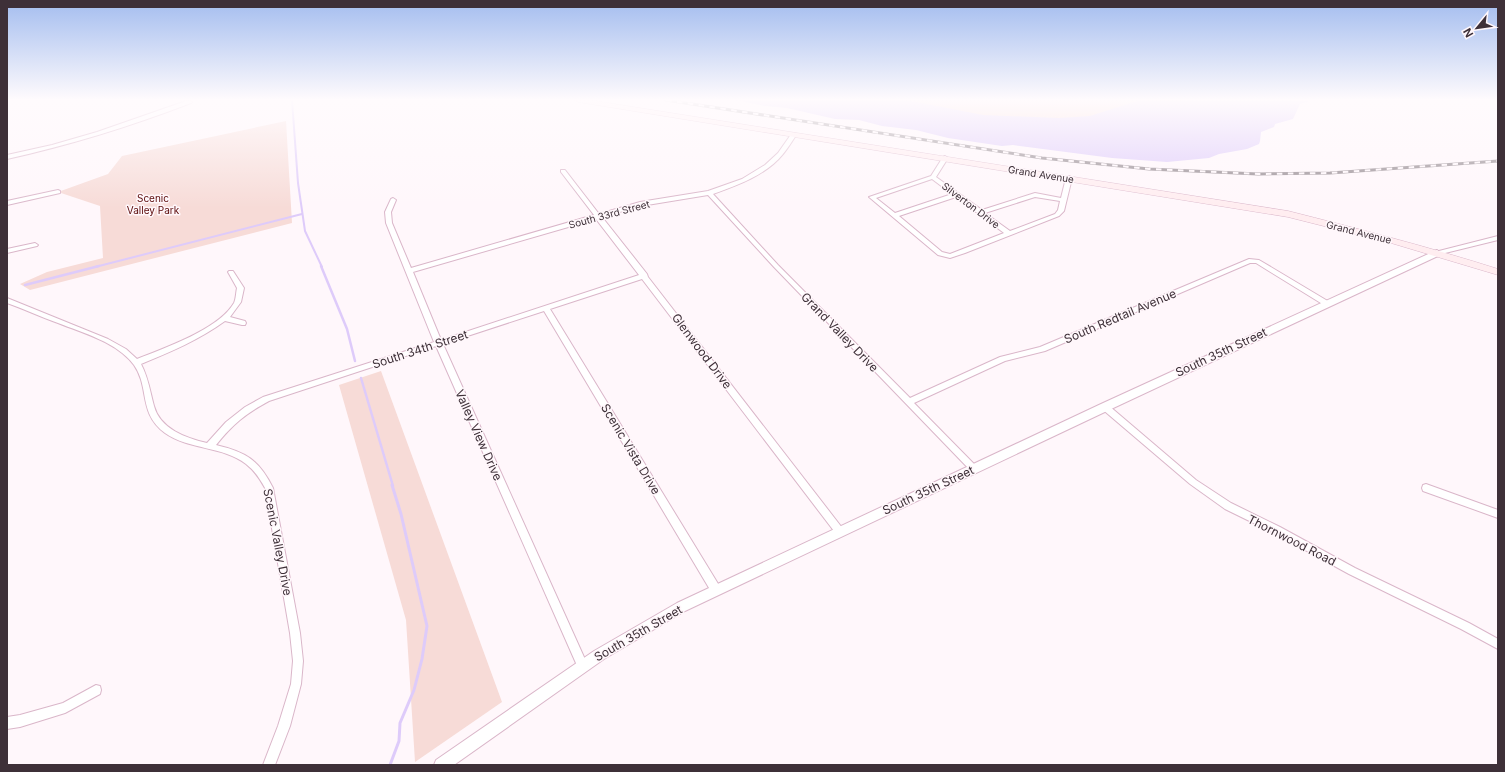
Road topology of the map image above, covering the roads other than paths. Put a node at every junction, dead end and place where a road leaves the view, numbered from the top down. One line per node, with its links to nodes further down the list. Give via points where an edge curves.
1 (93, 136): 4 (street)
2 (793, 136): 10 (street, South 33rd Street, via 780,154 767,166 744,180)
3 (807, 136): 5 (main road, Grand Avenue)
4 (7, 157)
5 (945, 158): 7 (street); 8 (main road, Grand Avenue)
6 (564, 171): 16 (street, Glenwood Drive)
7 (933, 177): 11 (street, Silverton Drive); 17 (street, via 872,198)
8 (1069, 178): 13 (street); 22 (main road, Grand Avenue, via 1288,214)
9 (58, 192): 14 (street)
10 (709, 193): 16 (street, South 33rd Street, via 640,204); 34 (street, Grand Valley Drive)
11 (957, 195): 15 (street, Silverton Drive); 17 (street)
12 (393, 200): 23 (street, Valley View Drive, via 388,212 389,223)
13 (1064, 200): 15 (street, via 1035,195); 18 (street, via 1057,216)
14 (7, 202)
15 (980, 213): 18 (street, Silverton Drive)
16 (599, 216): 23 (street, South 33rd Street); 26 (street, Glenwood Drive)
17 (894, 216): 18 (street, via 940,254 950,256)
18 (1009, 234)
19 (1498, 238): 22 (street)
20 (35, 245): 21 (street)
21 (7, 251)
22 (1437, 253): 25 (main road, Grand Avenue); 28 (street, South 35th Street)
23 (409, 271): 32 (street, Valley View Drive)
24 (230, 272): 30 (street, via 239,282 240,289 236,303)
25 (1498, 272)
26 (645, 276): 29 (street, South 34th Street); 40 (street, Glenwood Drive)
27 (7, 300): 33 (street, Scenic Valley Drive, via 104,340 118,347)
28 (1327, 303): 34 (street, South Redtail Avenue, via 1257,261 1249,261 1042,349 1004,359); 35 (street, South 35th Street)
29 (546, 308): 32 (street, South 34th Street); 41 (street, Scenic Vista Drive)
30 (224, 318): 31 (street); 33 (street, via 197,337)
31 (242, 323)
32 (439, 343): 36 (street, South 34th Street, via 266,399 229,424); 43 (street, Valley View Drive)
33 (136, 363): 36 (street, Scenic Valley Drive, via 141,372 152,415 159,424 179,438)
34 (908, 402): 37 (street, Grand Valley Drive)
35 (1105, 407): 37 (street, South 35th Street); 42 (street, Thornwood Road, via 1193,482 1228,506)
36 (210, 446): 46 (street, Scenic Valley Drive, via 240,455 264,476 269,488 298,661 296,684)
37 (974, 469): 40 (street, South 35th Street)
38 (1426, 488): 39 (street)
39 (1498, 514)
40 (840, 532): 41 (street, South 35th Street)
41 (716, 590): 43 (street, South 35th Street, via 674,611)
42 (1498, 644)
43 (583, 666): 47 (street, South 35th Street)
44 (96, 690): 45 (street, via 65,708 20,722)
45 (7, 723)
46 (269, 765)
47 (441, 765)

